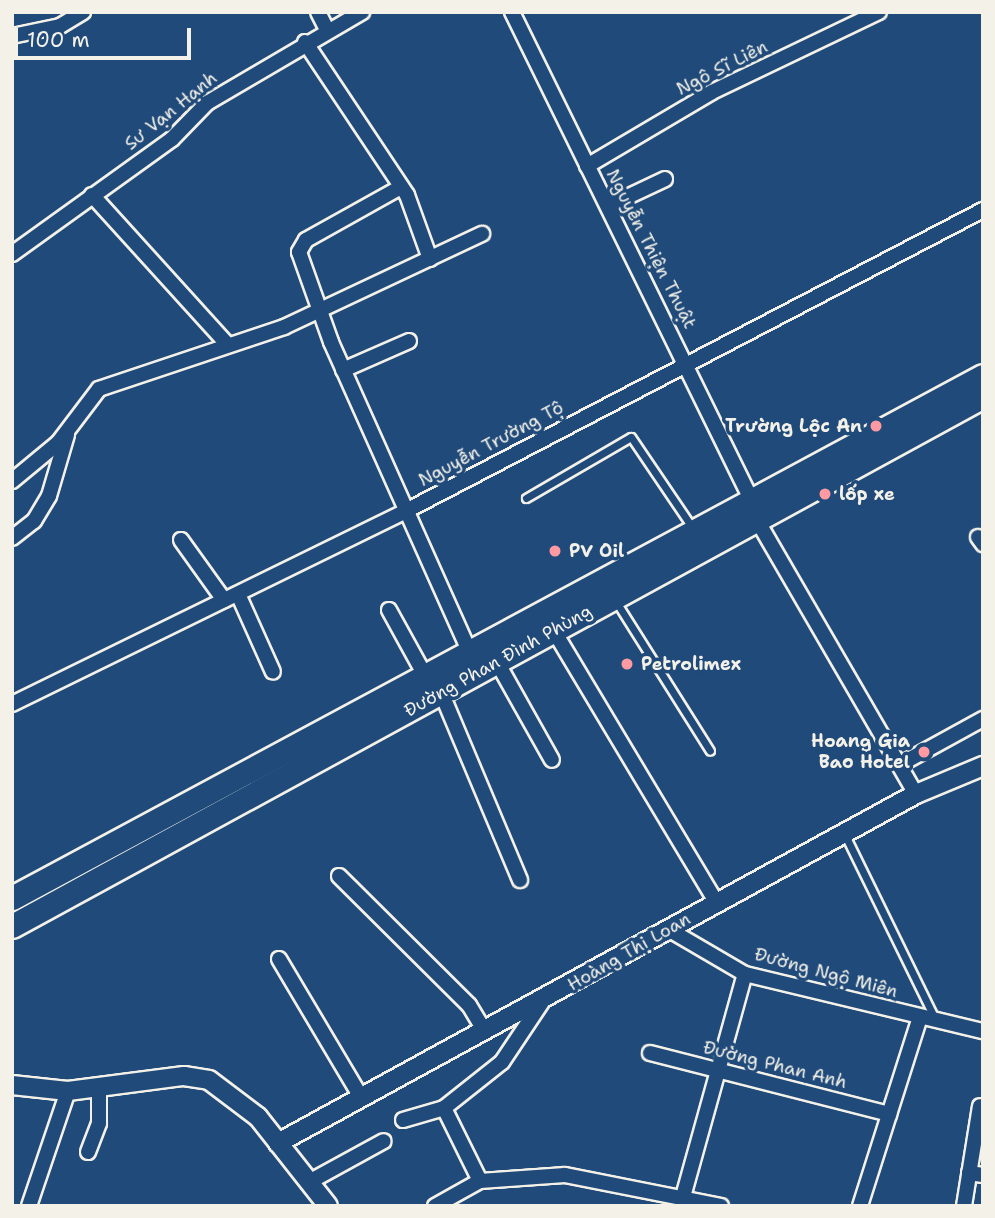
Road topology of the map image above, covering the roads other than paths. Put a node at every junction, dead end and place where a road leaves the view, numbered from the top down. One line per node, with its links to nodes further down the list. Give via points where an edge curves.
1 (83, 12): 7 (street, via 60,26)
2 (318, 12): 6 (street)
3 (362, 12): 6 (street, Sư Vạn Hạnh)
4 (512, 12): 9 (street, Nguyễn Thiện Thuật)
5 (879, 12): 9 (street, Ngô Sĩ Liên, via 712,93)
6 (327, 30): 8 (street, Sư Vạn Hạnh)
7 (12, 36)
8 (305, 42): 11 (street); 12 (street, Sư Vạn Hạnh, via 206,103 172,139)
9 (587, 166): 13 (street, Nguyễn Thiện Thuật)
10 (665, 179): 13 (street)
11 (401, 187): 17 (street); 18 (street, via 301,244 300,258)
12 (92, 195): 16 (street, Sư Vạn Hạnh); 20 (street)
13 (608, 206): 21 (street, Nguyễn Thiện Thuật)
14 (983, 210): 21 (street, Nguyễn Trường Tộ)
15 (482, 234): 17 (street)
16 (12, 254)
17 (430, 259): 18 (street)
18 (323, 310): 20 (street); 22 (street)
19 (409, 341): 22 (street)
20 (228, 345): 25 (street, via 99,389)
21 (687, 363): 28 (street, Nguyễn Trường Tộ); 29 (street, Nguyễn Thiện Thuật)
22 (343, 370): 28 (street)
23 (983, 376): 29 (main road, Đường Phan Đình Phùng)
24 (983, 396): 29 (main road, Đường Phan Đình Phùng)
25 (67, 430): 26 (street); 31 (street, via 49,496 34,521)
26 (12, 481)
27 (526, 498): 30 (lane, via 631,437)
28 (404, 512): 34 (street, Nguyễn Trường Tộ); 37 (street)
29 (755, 512): 30 (main road, Đường Phan Đình Phùng); 33 (main road, Đường Phan Đình Phùng); 45 (street, Nguyễn Thiện Thuật)
30 (696, 534): 33 (main road, Đường Phan Đình Phùng)
31 (12, 538)
32 (181, 540): 34 (street)
33 (610, 590): 36 (main road, Đường Phan Đình Phùng); 43 (lane)
34 (231, 597): 39 (street); 41 (street, Nguyễn Trường Tộ)
35 (389, 610): 40 (street)
36 (549, 624): 37 (main road, Đường Phan Đình Phùng); 38 (main road, Đường Phan Đình Phùng); 52 (street)
37 (471, 655): 40 (main road, Đường Phan Đình Phùng)
38 (497, 662): 40 (main road, Đường Phan Đình Phùng); 44 (street)
39 (273, 672)
40 (434, 685): 50 (street); 51 (main road, Đường Phan Đình Phùng); 53 (main road, Đường Phan Đình Phùng)
41 (12, 704)
42 (983, 719): 45 (street)
43 (710, 751)
44 (552, 760)
45 (901, 764): 47 (street, Nguyễn Thiện Thuật)
46 (983, 766): 47 (street, Hoàng Thị Loan)
47 (916, 794): 48 (street, Hoàng Thị Loan)
48 (844, 833): 52 (street, Hoàng Thị Loan); 58 (lane)
49 (339, 876): 59 (street, via 469,1005)
50 (520, 880)
51 (12, 898)
52 (717, 903): 54 (street, Hoàng Thị Loan)
53 (12, 926)
54 (668, 929): 56 (street, Đường Ngộ Miên); 57 (street, Hoàng Thị Loan)
55 (279, 959): 66 (street)
56 (745, 974): 58 (street, Đường Ngộ Miên); 62 (street)
57 (542, 1002): 59 (street, Hoàng Thị Loan); 68 (street, via 502,1062)
58 (927, 1016): 60 (street, Đường Ngộ Miên); 69 (street)
59 (483, 1028): 66 (street, Hoàng Thị Loan)
60 (983, 1031)
61 (650, 1053): 62 (street, Đường Phan Anh)
62 (720, 1070): 69 (street, Đường Phan Anh); 77 (street)
63 (12, 1085): 65 (street)
64 (99, 1086): 65 (street); 72 (street, via 184,1076 209,1080 258,1117); 73 (street, via 100,1123)
65 (68, 1091): 78 (street)
66 (361, 1097): 72 (street, Hoàng Thị Loan)
67 (980, 1106): 74 (street)
68 (444, 1108): 70 (street); 75 (street)
69 (889, 1114): 82 (street)
70 (403, 1120)
71 (384, 1141): 76 (street)
72 (278, 1143): 76 (street)
73 (88, 1152)
74 (976, 1174): 83 (street)
75 (480, 1181): 77 (street, via 565,1175); 80 (street)
76 (309, 1182): 79 (street)
77 (691, 1201): 81 (street)
78 (29, 1206)
79 (328, 1206)
80 (435, 1206)
81 (721, 1206)
82 (860, 1206)
83 (964, 1206)

